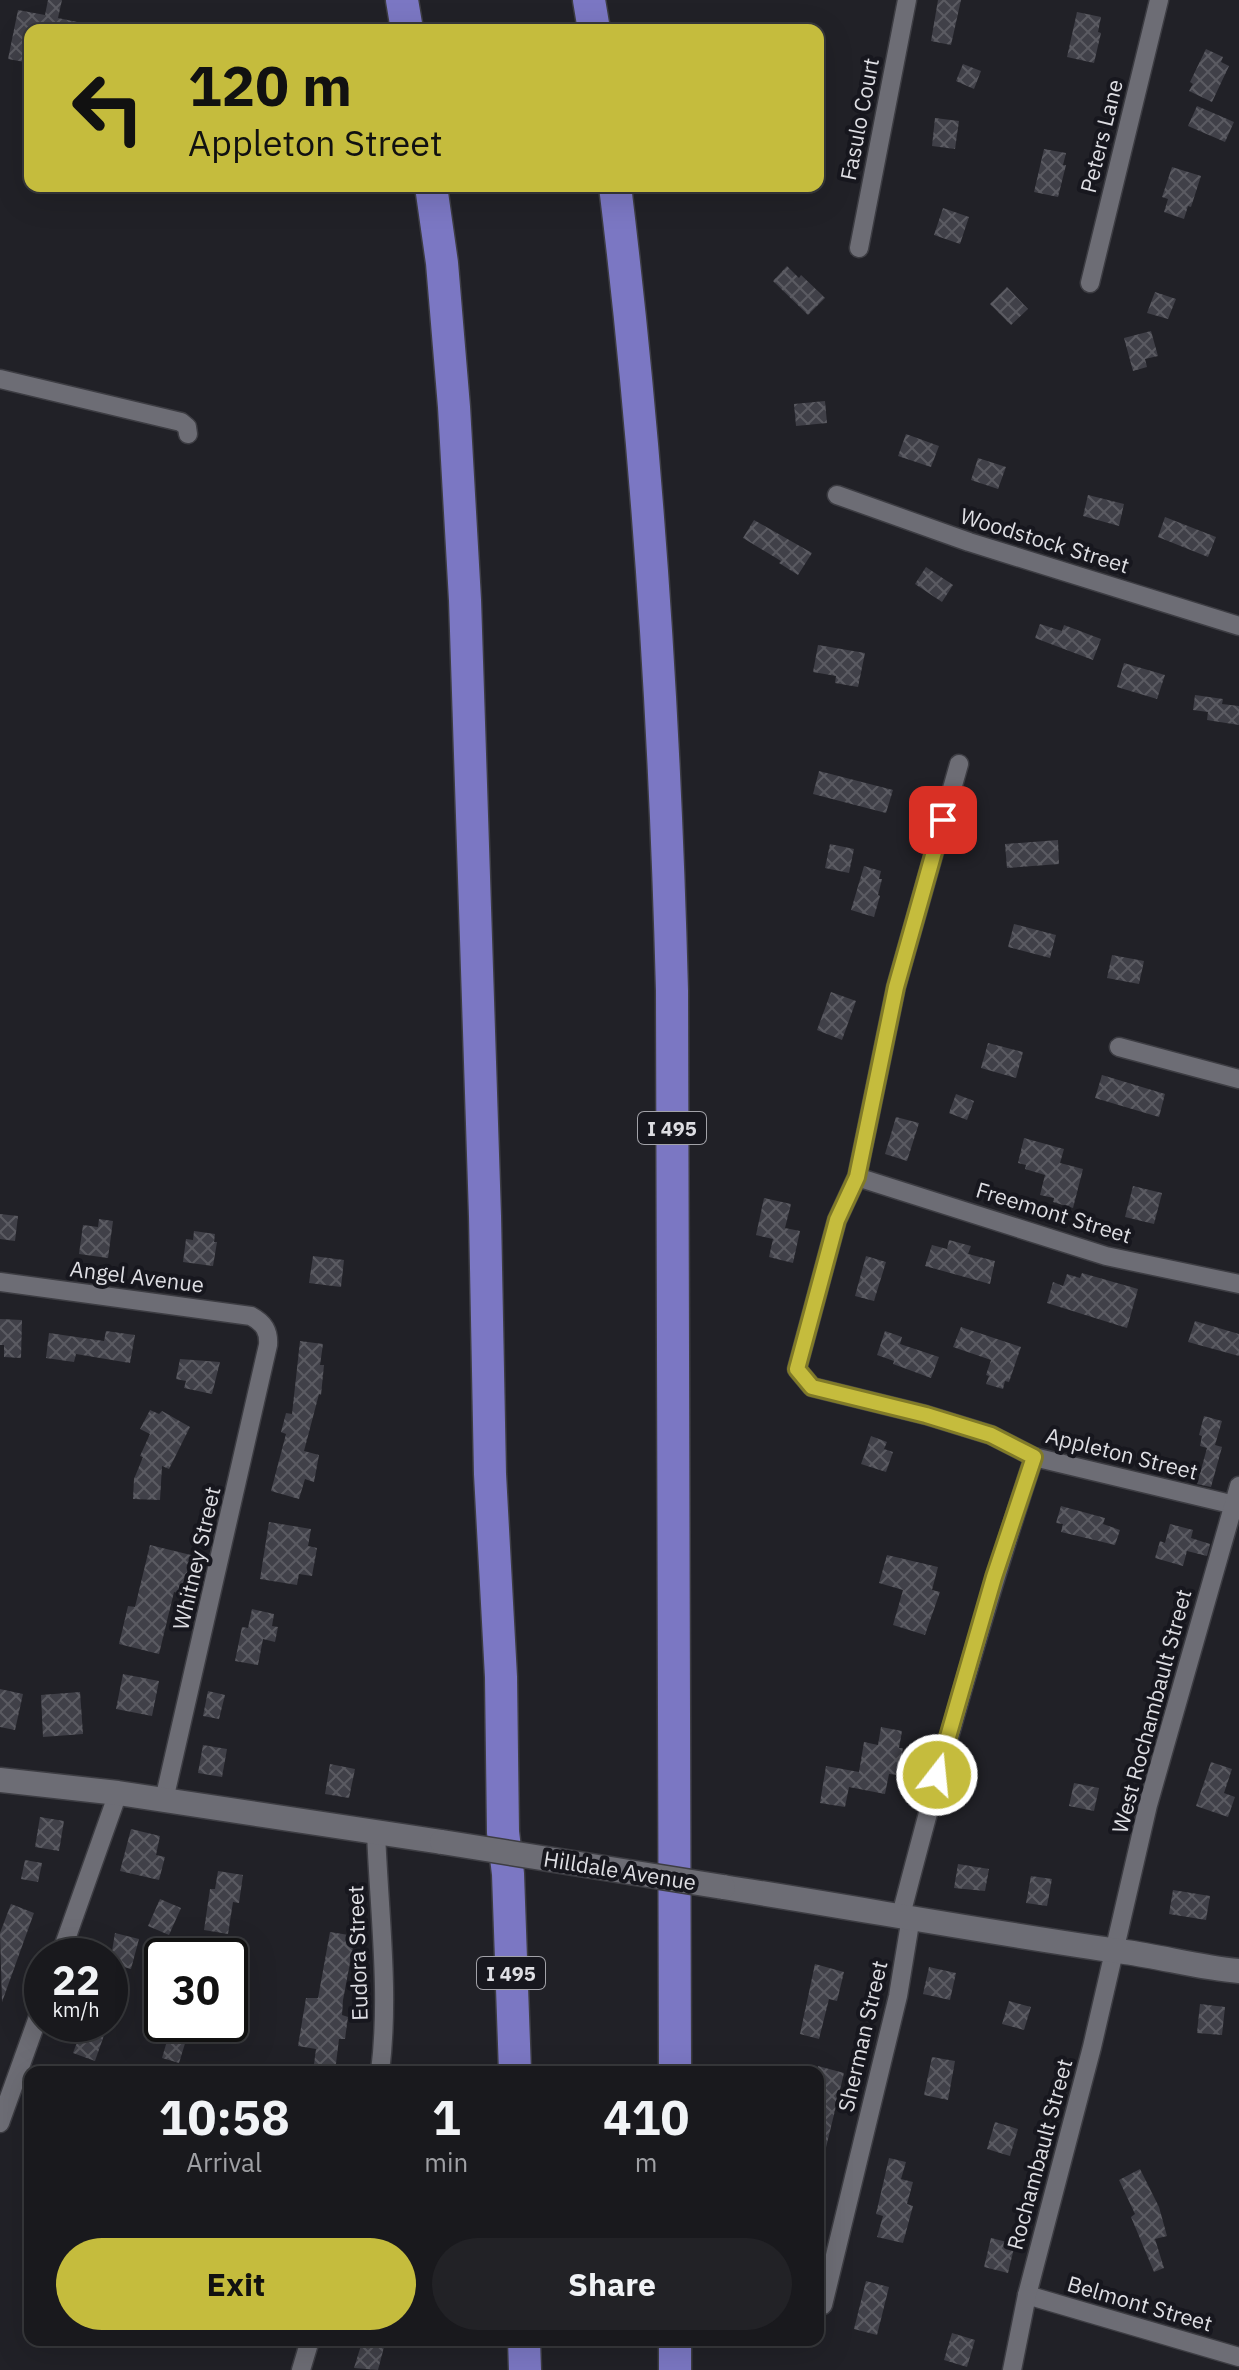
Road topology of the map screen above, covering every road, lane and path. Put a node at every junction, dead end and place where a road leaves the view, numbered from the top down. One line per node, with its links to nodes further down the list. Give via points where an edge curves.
1 (402, 0): 5 (highway)
2 (589, 0): 6 (highway)
3 (907, 0): 9 (street, Fasulo Court)
4 (1159, 0): 10 (street, Peters Lane)
5 (406, 24)
6 (593, 24)
7 (432, 192): 37 (highway, I 495, via 454,407 465,600 490,1474)
8 (616, 192): 38 (highway, I 495, via 644,451 668,822)
9 (859, 248)
10 (1090, 283)
11 (0, 379): 12 (street, via 175,420 185,424)
12 (188, 434)
13 (837, 495): 14 (street, Woodstock Street)
14 (1239, 626)
15 (959, 764): 18 (street, via 896,987)
16 (1119, 1047): 17 (street)
17 (1239, 1079)
18 (857, 1177): 20 (street, Freemont Street, via 1106,1256); 22 (street, Appleton Street, via 837,1220 797,1369 812,1387 991,1435)
19 (0, 1282): 21 (street, Angel Avenue, via 251,1316)
20 (1239, 1284)
21 (265, 1327): 29 (street, Whitney Street, via 268,1345)
22 (1034, 1457): 24 (street, Appleton Street); 31 (street, Sherman Street, via 937,1775)
23 (1239, 1486): 24 (street, West Rochambault Street)
24 (1236, 1506): 33 (street, West Rochambault Street, via 1148,1805)
25 (0, 1767): 27 (main road)
26 (0, 1780): 27 (main road, Hilldale Avenue)
27 (42, 1784): 28 (main road, Hilldale Avenue)
28 (118, 1793): 29 (main road, Hilldale Avenue); 32 (street)
29 (164, 1800): 30 (main road, Hilldale Avenue)
30 (376, 1832): 31 (main road, Hilldale Avenue, bridge); 36 (street, Eudora Street, via 384,2007)
31 (906, 1916): 33 (main road, Hilldale Avenue); 41 (street, Sherman Street, via 898,1996)
32 (66, 1938)
33 (1114, 1950): 34 (main road, Hilldale Avenue); 40 (street, Rochambault Street)
34 (1239, 1971)
35 (29, 2042): 39 (street)
36 (381, 2066)
37 (515, 2066)
38 (675, 2066)
39 (0, 2123)
40 (1027, 2295): 45 (street, Belmont Street); 49 (street, Rochambault Street)
41 (824, 2301)
42 (308, 2346): 46 (street)
43 (524, 2346): 47 (highway)
44 (675, 2346): 48 (highway)
45 (1239, 2357)
46 (301, 2370)
47 (525, 2370)
48 (675, 2370)
49 (1012, 2370)

